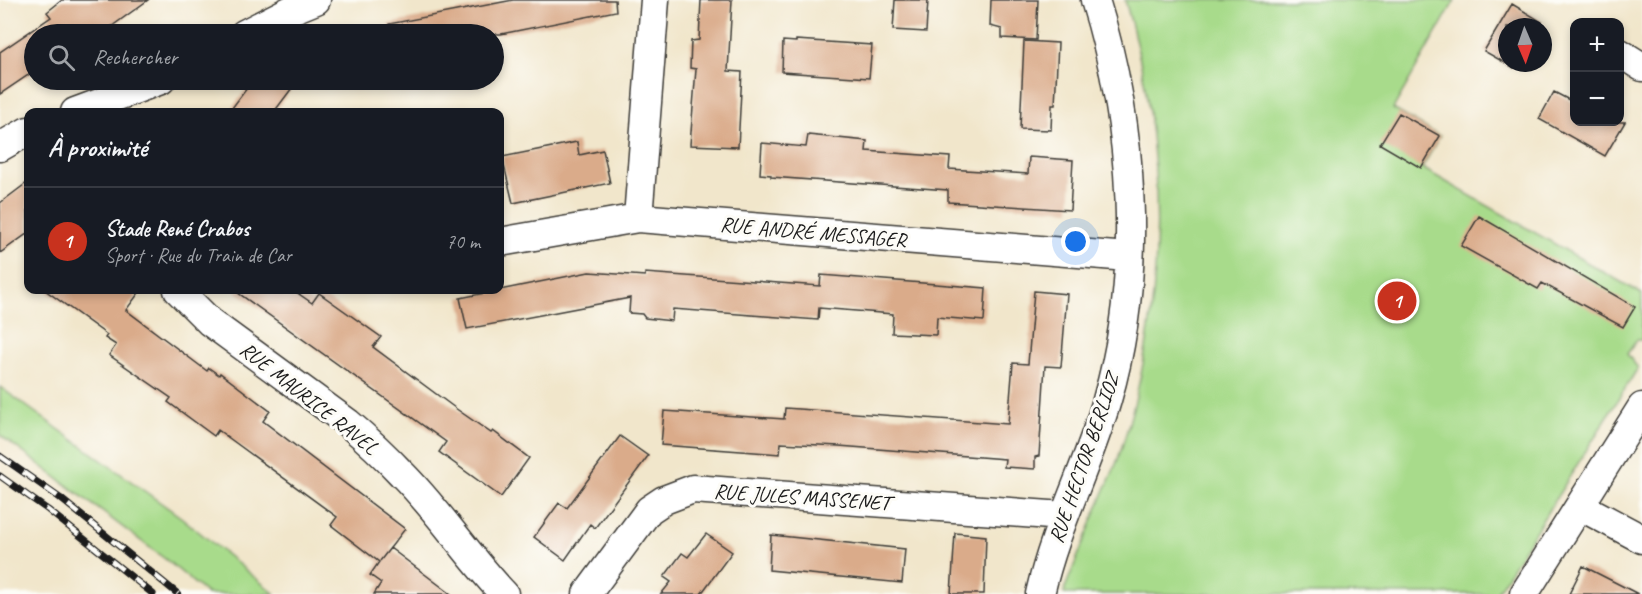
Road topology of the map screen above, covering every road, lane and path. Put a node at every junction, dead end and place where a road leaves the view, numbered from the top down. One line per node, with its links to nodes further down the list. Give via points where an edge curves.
1 (316, 0): 4 (street)
2 (655, 0): 11 (street)
3 (1095, 0): 13 (street, RUE HECTOR BERLIOZ, via 1113,64 1124,129 1129,192)
4 (264, 24)
5 (1624, 56): 6 (street)
6 (1642, 67)
7 (135, 90): 8 (street)
8 (89, 108)
9 (24, 133): 10 (street)
10 (0, 147)
11 (638, 218): 12 (street, RUE ANDRÉ MESSAGER); 13 (street, RUE ANDRÉ MESSAGER)
12 (504, 241)
13 (1128, 257): 17 (street, RUE HECTOR BERLIOZ, via 1112,381 1090,453)
14 (182, 294): 19 (street, RUE MAURICE RAVEL, via 210,322 366,439 403,474)
15 (1642, 407): 16 (street)
16 (1580, 506): 18 (street); 22 (street)
17 (1064, 516): 20 (street, RUE JULES MASSENET, via 693,489 649,510); 21 (street, RUE HECTOR BERLIOZ)
18 (1642, 539)
19 (504, 594)
20 (587, 594)
21 (1040, 594)
22 (1524, 594)

